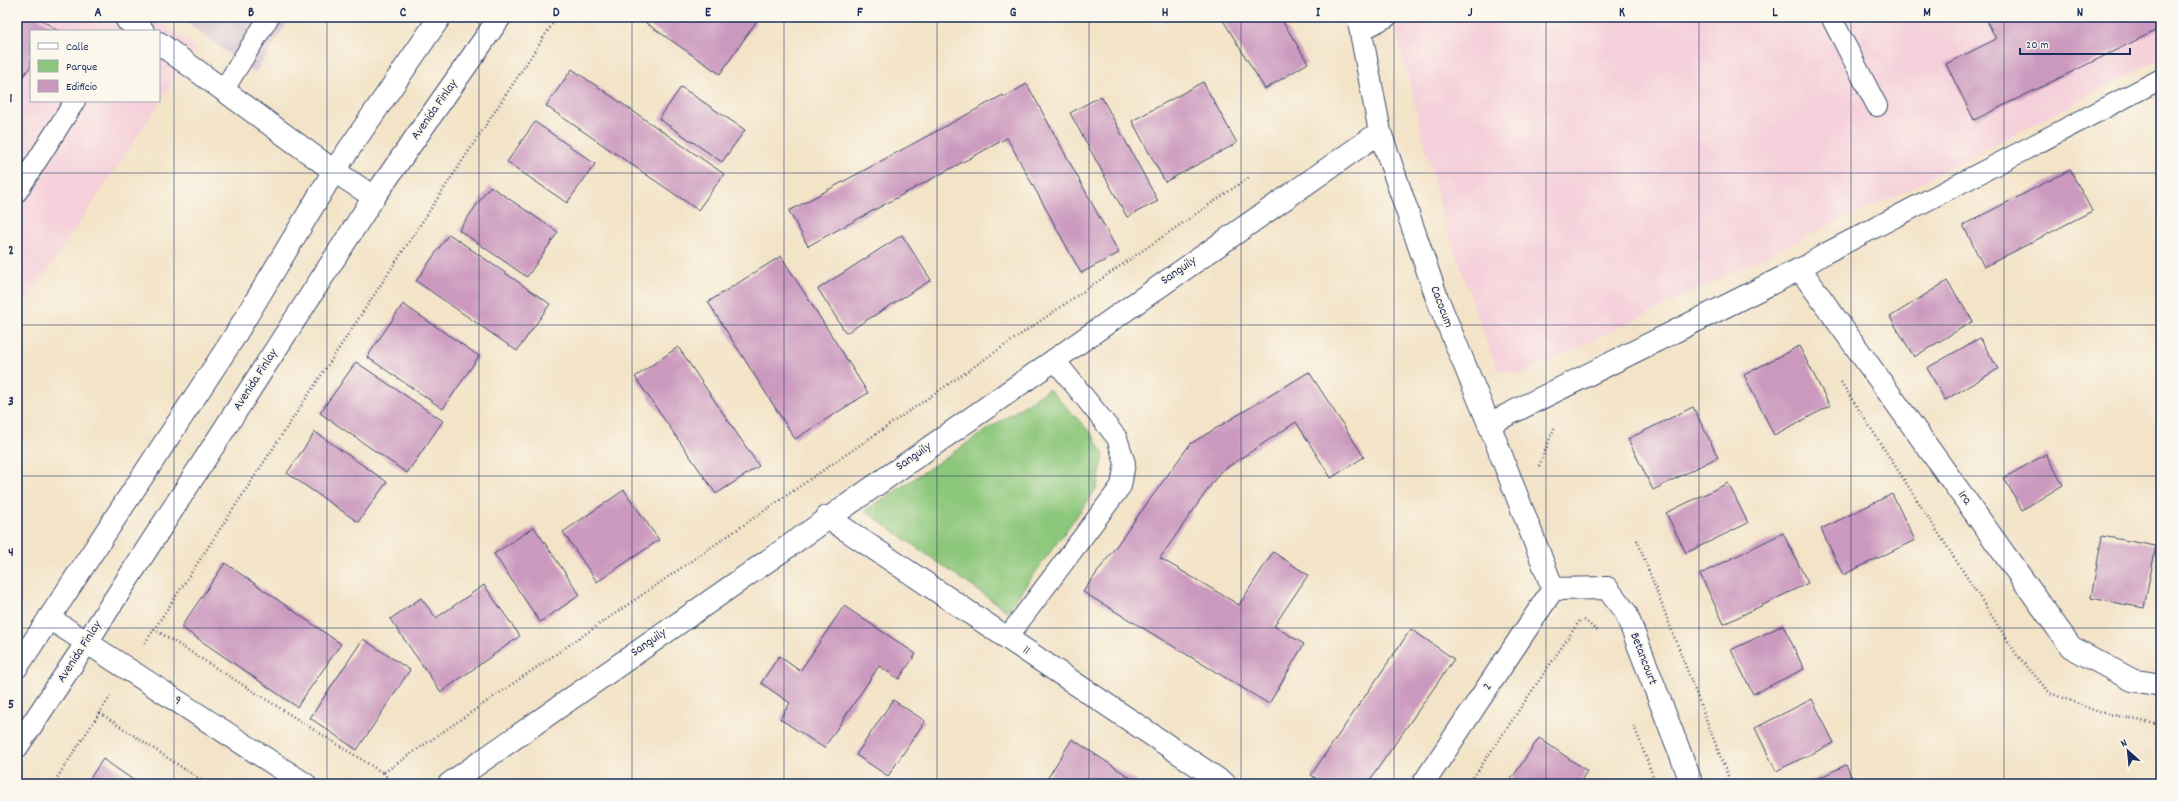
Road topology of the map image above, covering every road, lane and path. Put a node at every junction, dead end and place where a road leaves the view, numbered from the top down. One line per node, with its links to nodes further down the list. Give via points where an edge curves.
1 (269, 17): 10 (lane)
2 (440, 17): 14 (street)
3 (500, 17): 17 (street, Avenida Finlay)
4 (557, 17): 28 (path)
5 (1387, 17): 7 (lane)
6 (1832, 17): 12 (lane)
7 (1360, 23): 13 (street, Cacocum)
8 (160, 44): 10 (street)
9 (2161, 79): 18 (lane, via 1826,253)
10 (224, 89): 14 (street)
11 (74, 102): 16 (lane)
12 (1877, 106)
13 (1380, 132): 19 (street, Sanguily); 22 (street, Cacocum, via 1437,298)
14 (334, 171): 17 (street); 27 (street, via 231,342)
15 (1251, 176): 39 (path)
16 (17, 192)
17 (374, 197): 31 (street, Avenida Finlay)
18 (1800, 269): 22 (street); 34 (street, 1ra, via 2071,647 2132,680)
19 (1054, 359): 24 (street, Sanguily); 30 (lane, via 1117,438 1126,463 1121,486)
20 (1837, 377): 37 (path, via 2017,655 2050,693 2099,712)
21 (1557, 421): 23 (path)
22 (1489, 424): 23 (street, Cacocum)
23 (1522, 509): 26 (street, Cacocum)
24 (827, 517): 30 (street, 11); 44 (street, Sanguily)
25 (1637, 540): 50 (path)
26 (1553, 589): 46 (street, 2); 49 (street, Betancourt, via 1607,588 1626,613)
27 (49, 618): 31 (street, 9); 32 (street)
28 (154, 629): 33 (path); 39 (path)
29 (1600, 633): 47 (path, via 1582,617)
30 (1007, 638): 45 (street, 11)
31 (87, 642): 33 (street, 9); 38 (street, Avenida Finlay)
32 (17, 667)
33 (128, 670): 35 (path); 42 (street, 9)
34 (2161, 685)
35 (100, 713): 40 (path); 41 (path)
36 (1632, 719): 48 (path)
37 (2161, 725)
38 (17, 747)
39 (383, 773): 43 (path)
40 (53, 784)
41 (206, 784)
42 (305, 784)
43 (394, 784)
44 (449, 784)
45 (1225, 784)
46 (1423, 784)
47 (1468, 784)
48 (1656, 784)
49 (1692, 784)
50 (1731, 784)

